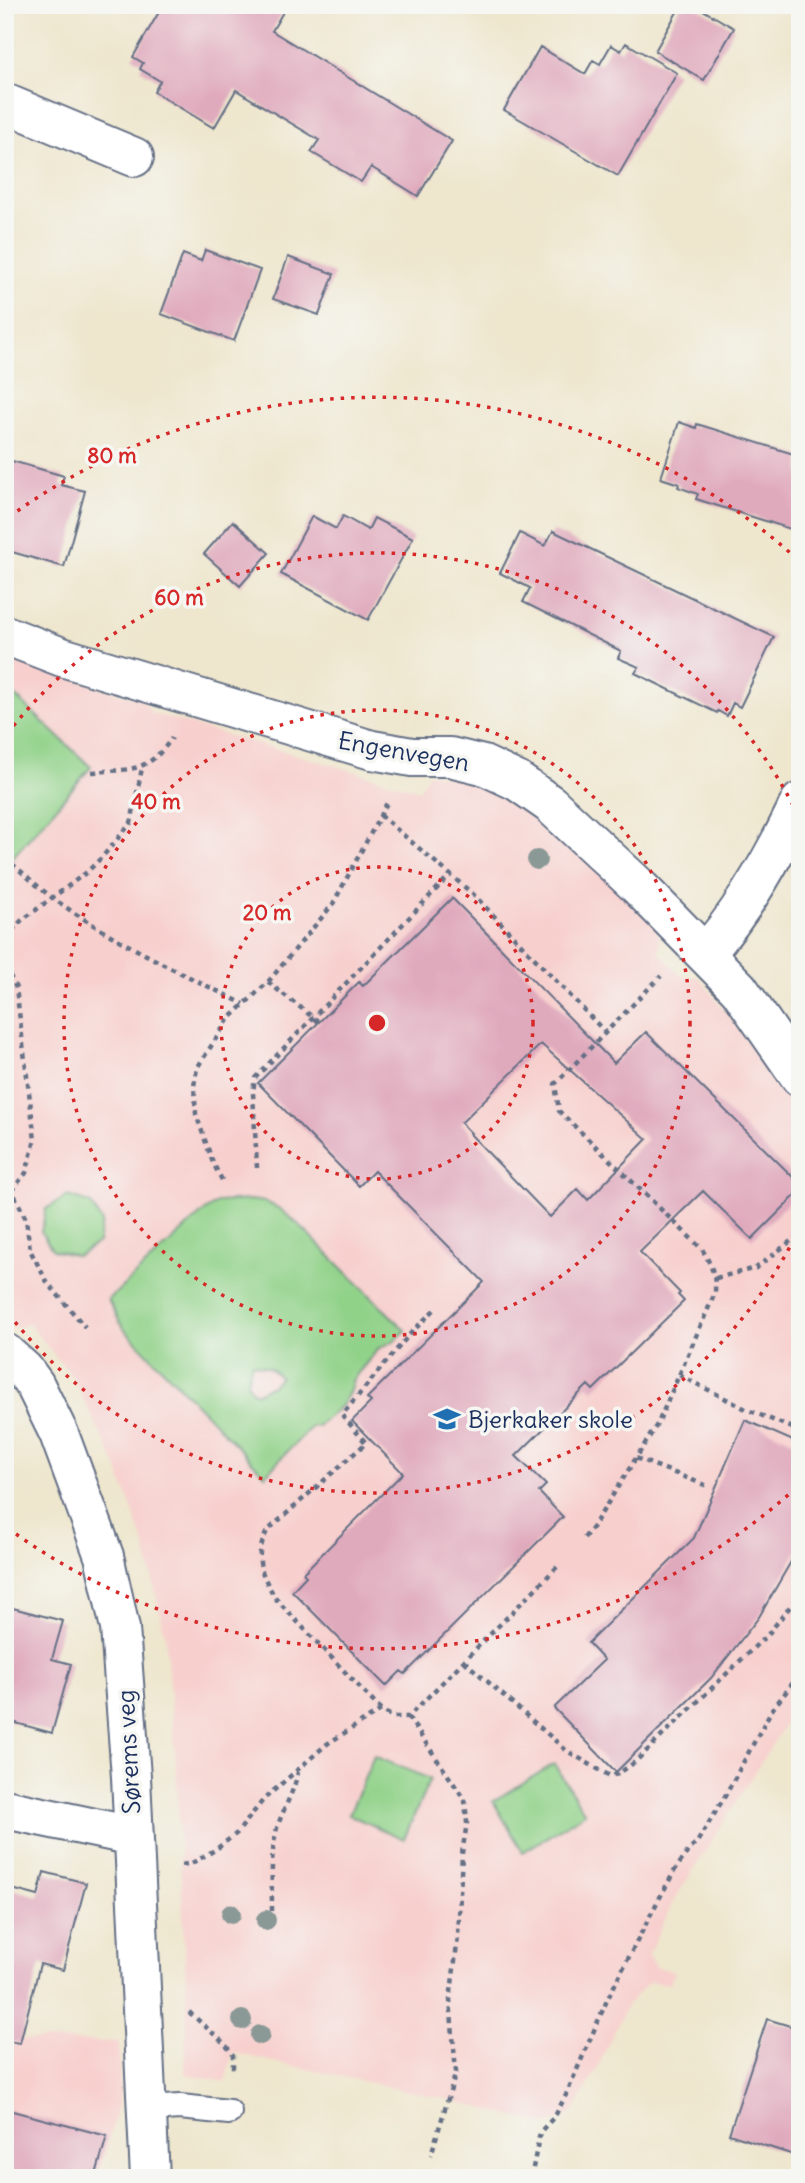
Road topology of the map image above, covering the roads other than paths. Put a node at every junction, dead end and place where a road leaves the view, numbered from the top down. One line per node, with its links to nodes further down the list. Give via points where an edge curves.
1 (5, 103): 2 (street)
2 (134, 157)
3 (5, 635): 5 (street, Engenvegen, via 62,657 372,750 450,757 499,771 536,793 586,835)
4 (800, 802): 5 (street, via 742,906 721,936)
5 (699, 948): 6 (street, Engenvegen, via 739,989)
6 (800, 1077)
7 (5, 1353): 9 (street, Sørems veg, via 35,1385 59,1434 104,1556 120,1628)
8 (5, 1809): 9 (street)
9 (133, 1836): 10 (street, Sørems veg)
10 (147, 2109): 11 (lane); 12 (street, Sørems veg)
11 (229, 2112)
12 (150, 2178)

